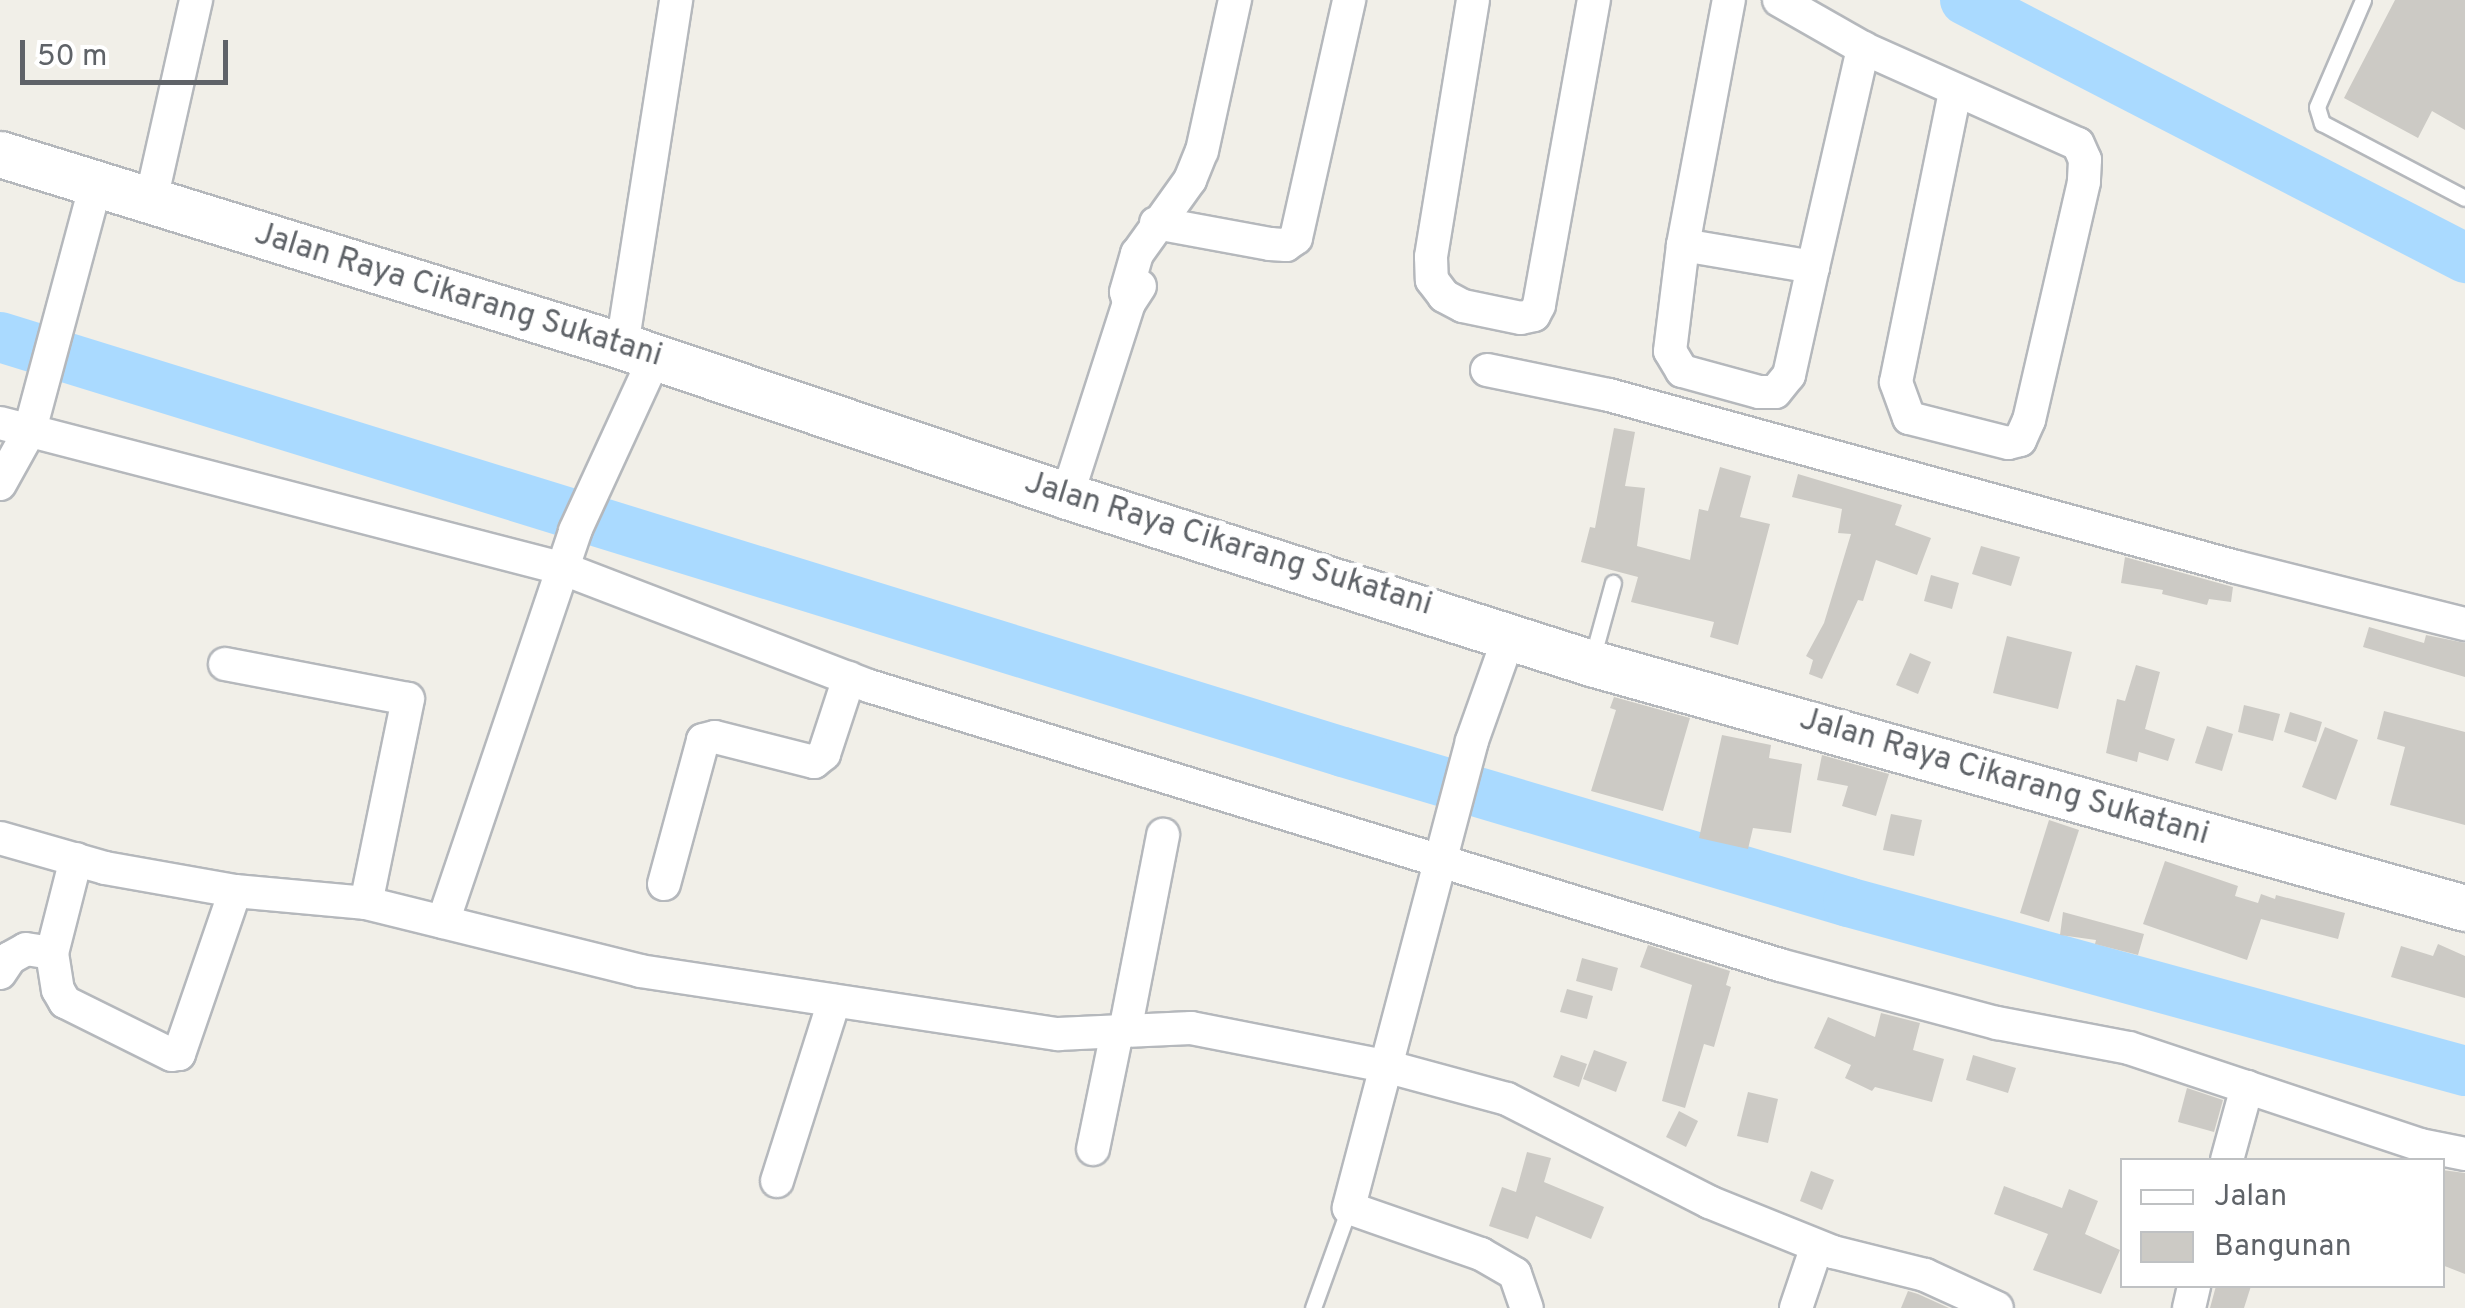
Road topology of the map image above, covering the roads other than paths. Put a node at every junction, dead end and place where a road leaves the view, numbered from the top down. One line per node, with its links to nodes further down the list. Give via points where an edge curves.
1 (196, 0): 15 (street)
2 (676, 0): 19 (street)
3 (1235, 0): 16 (street, via 1202,152)
4 (1349, 0): 16 (street, via 1296,238 1286,245)
5 (1473, 0): 6 (street, via 1432,280 1463,306 1521,318 1534,315 1539,305)
6 (1594, 0)
7 (1729, 0): 17 (street)
8 (1779, 0): 10 (street)
9 (2363, 0): 14 (lane, via 2317,107 2322,122)
10 (1863, 48): 11 (street); 18 (street)
11 (1955, 92): 11 (street, via 1896,382 1909,418 2008,443 2020,440 2029,420 2085,160 2078,144 2063,135)
12 (0, 154): 13 (main road, Jalan Raya Cikarang Sukatani)
13 (96, 183): 15 (main road, Jalan Raya Cikarang Sukatani); 21 (street, via 40,390)
14 (2465, 198)
15 (152, 200): 19 (main road, Jalan Raya Cikarang Sukatani)
16 (1151, 233): 23 (street, via 1130,273 1129,303)
17 (1683, 246): 18 (street); 18 (street, via 1673,363 1758,392 1775,392 1789,375)
18 (1813, 266)
19 (638, 351): 23 (main road, Jalan Raya Cikarang Sukatani); 24 (street, via 604,470)
20 (1487, 370): 26 (street, via 1608,395)
21 (15, 426): 22 (street); 24 (street)
22 (0, 484)
23 (1068, 496): 27 (main road, Jalan Raya Cikarang Sukatani)
24 (564, 569): 30 (street); 39 (street)
25 (1613, 583): 28 (lane)
26 (2465, 624)
27 (1510, 634): 28 (main road, Jalan Raya Cikarang Sukatani); 33 (street, via 1472,741)
28 (1591, 663): 38 (main road, Jalan Raya Cikarang Sukatani)
29 (225, 664): 37 (street, via 408,699)
30 (849, 678): 33 (street); 35 (street, via 824,754 814,762 704,740)
31 (1163, 835): 43 (street)
32 (0, 838): 34 (street)
33 (1442, 858): 44 (street); 45 (street, via 1780,965 1997,1023 2130,1048)
34 (76, 860): 36 (street); 40 (street)
35 (664, 884)
36 (235, 892): 37 (street); 40 (street, via 179,1054 148,1048 65,1002)
37 (366, 903): 39 (street)
38 (2465, 908)
39 (443, 922): 42 (street, via 640,971)
40 (52, 953): 41 (street, via 26,949)
41 (0, 973)
42 (834, 1000): 43 (street, via 1058,1034); 49 (street)
43 (1121, 1031): 44 (street, via 1191,1028); 46 (street)
44 (1385, 1066): 50 (street); 51 (street, via 1507,1099 1709,1202)
45 (2247, 1087): 47 (street); 48 (street)
46 (1093, 1149)
47 (2465, 1154)
48 (2228, 1158)
49 (777, 1181)
50 (1349, 1208): 52 (lane); 53 (street, via 1481,1254 1515,1274)
51 (1817, 1246): 54 (street); 55 (street, via 1925,1275)
52 (1313, 1308)
53 (1527, 1308)
54 (1796, 1308)
55 (1997, 1308)

